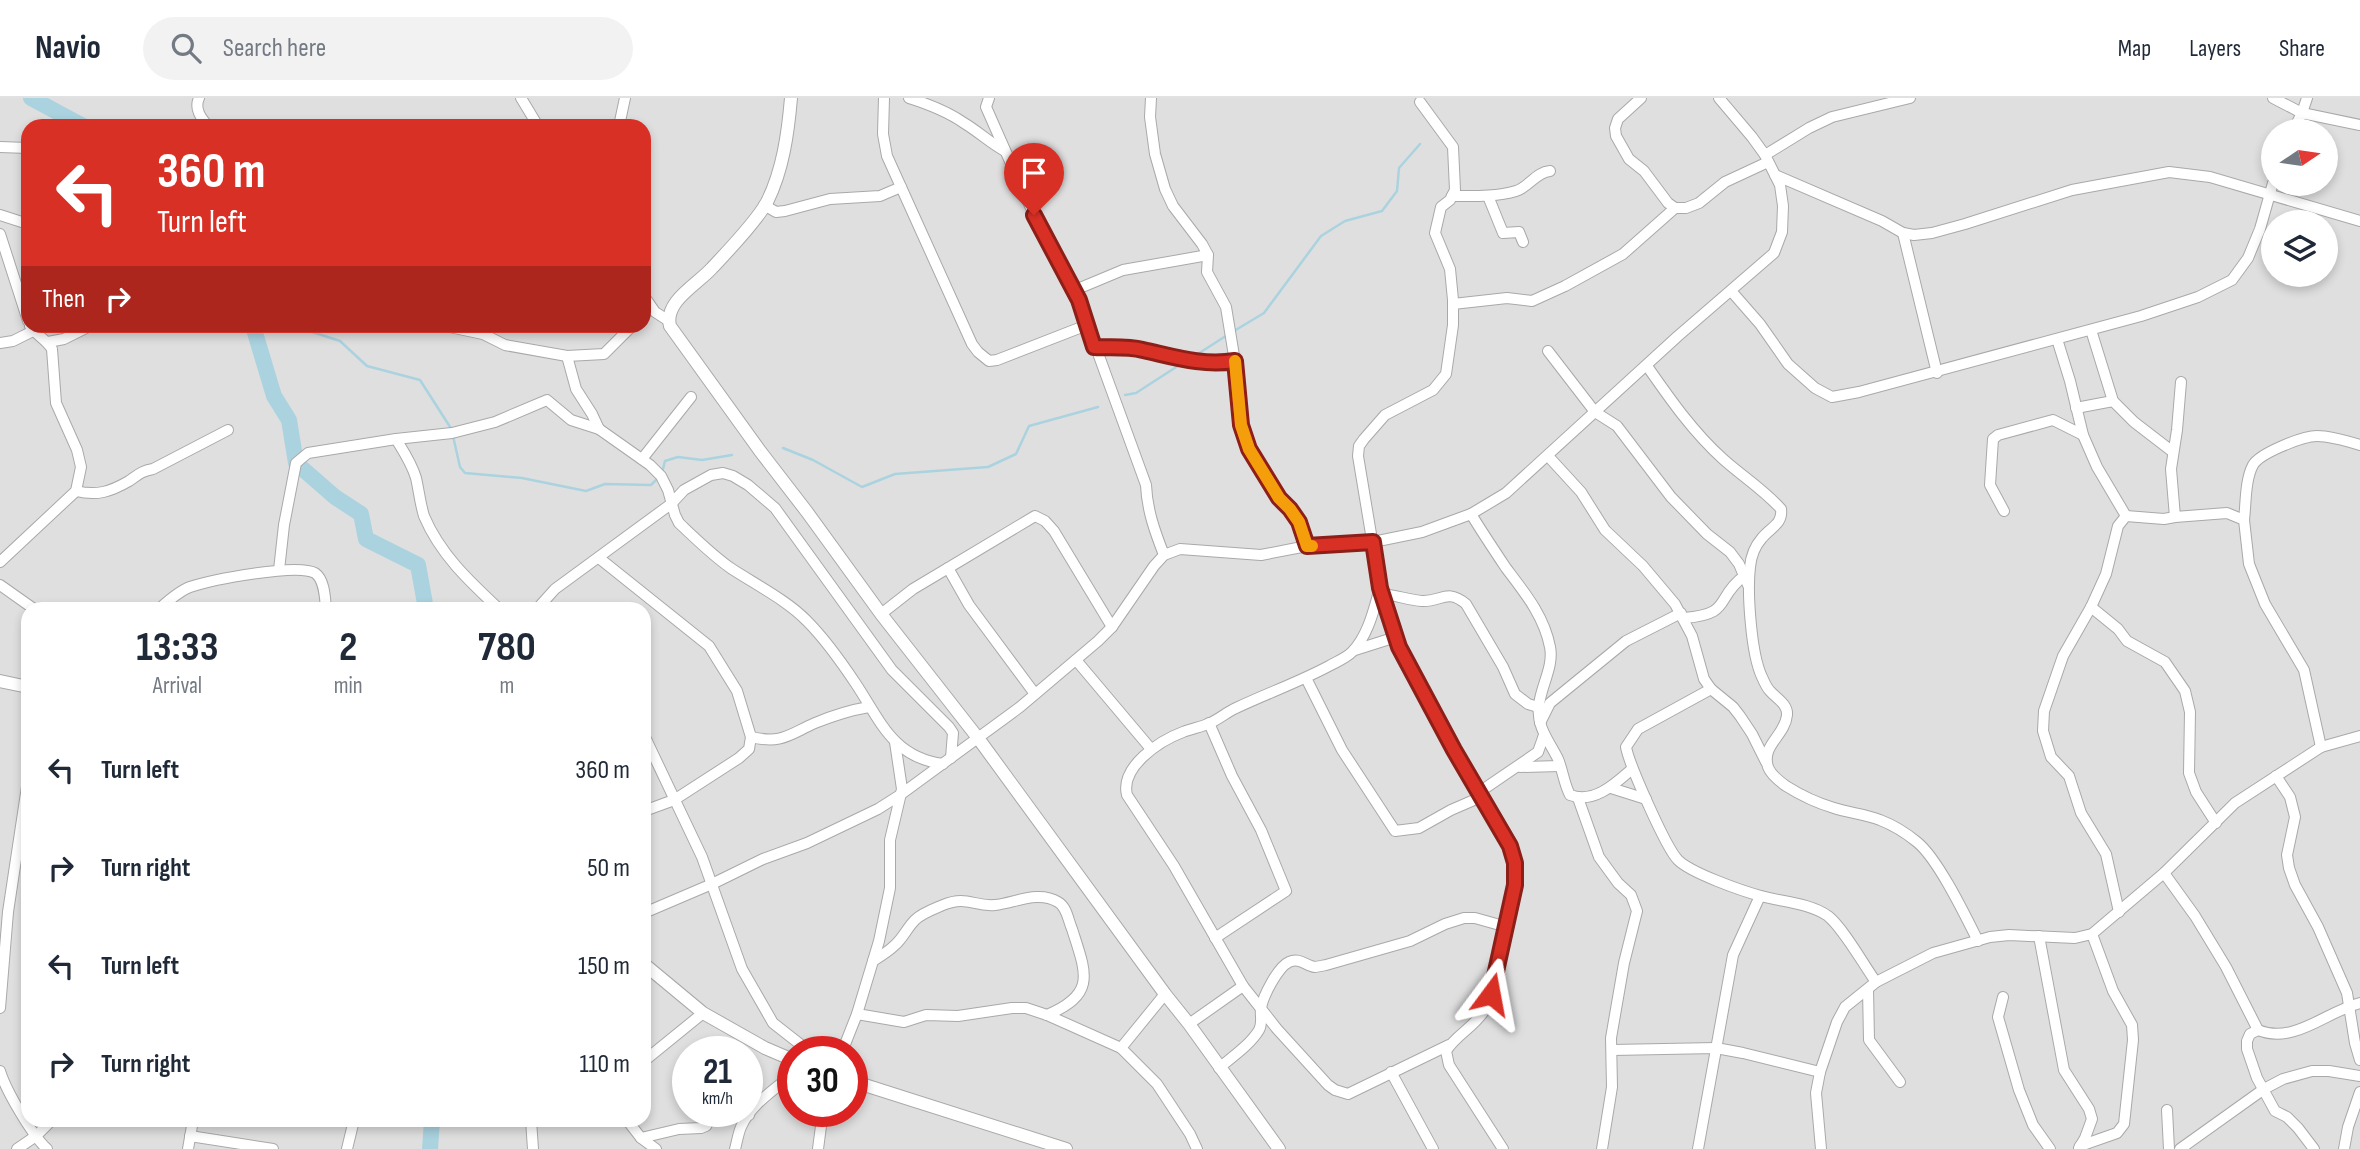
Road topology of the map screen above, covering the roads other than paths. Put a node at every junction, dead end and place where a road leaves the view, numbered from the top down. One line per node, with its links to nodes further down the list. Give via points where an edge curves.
1 (199, 98): 16 (street)
2 (521, 98): 17 (street)
3 (625, 98): 18 (street)
4 (791, 98): 33 (street, via 786,147)
5 (884, 98): 27 (street, via 884,144)
6 (909, 98): 23 (street, via 933,105)
7 (989, 98): 23 (street, via 986,107)
8 (1151, 98): 41 (street, via 1155,154 1165,188)
9 (1641, 98): 34 (street, via 1618,119 1616,136 1629,159)
10 (1719, 98): 24 (street)
11 (1910, 98): 24 (street, via 1832,117)
12 (2273, 98): 15 (street)
13 (2307, 98): 15 (street)
14 (1419, 99): 30 (street, via 1453,146)
15 (2302, 113): 19 (street); 20 (street)
16 (203, 119)
17 (534, 119)
18 (620, 119)
19 (2299, 119)
20 (2360, 125)
21 (0, 147): 22 (street)
22 (21, 148)
23 (1005, 151): 42 (street)
24 (1767, 159): 26 (street); 34 (street, via 1725,182 1699,203)
25 (1550, 171): 29 (street, via 1542,171 1518,190)
26 (1775, 174): 38 (street); 43 (street, via 1783,206 1782,232 1774,253)
27 (901, 187): 33 (street, via 880,196 831,199 785,211); 48 (street, via 972,344 989,361)
28 (2261, 187): 38 (street, via 2169,172 2073,190 1932,233)
29 (1488, 195): 30 (street); 40 (street, via 1503,233 1519,232)
30 (1452, 196): 45 (street, via 1441,207 1435,233 1450,269)
31 (2269, 196): 49 (street, via 2252,248 2232,280 2199,297)
32 (2290, 196): 36 (street)
33 (764, 205): 47 (street, via 711,270 675,304)
34 (1675, 208): 45 (street, via 1623,254 1532,301 1507,298)
35 (0, 215): 37 (street)
36 (2360, 221)
37 (21, 222)
38 (1903, 233): 63 (street)
39 (0, 234): 44 (street)
40 (1523, 242)
41 (1208, 255): 42 (street, via 1124,270); 61 (street, via 1207,272 1226,307)
42 (1074, 290): 48 (street)
43 (1732, 292): 62 (street); 63 (street, via 1788,364 1832,397)
44 (21, 296)
45 (1453, 304): 84 (street, via 1451,348 1440,384 1385,415 1359,446)
46 (651, 311): 47 (street)
47 (669, 321): 101 (street)
48 (1087, 325): 58 (street)
49 (2091, 330): 55 (street); 66 (street)
50 (23, 333): 57 (street)
51 (38, 333): 56 (street)
52 (76, 333): 56 (street)
53 (478, 333): 60 (street, via 505,345)
54 (625, 333): 60 (street, via 604,354)
55 (2057, 339): 63 (street); 67 (street)
56 (48, 342): 77 (street, via 54,358 56,403 81,467)
57 (0, 343)
58 (1094, 347): 61 (street, via 1143,350 1203,363); 86 (street, via 1146,485 1152,525)
59 (1548, 351): 68 (street)
60 (567, 356): 69 (street, via 576,390)
61 (1235, 361): 85 (street, via 1241,425 1249,449 1299,522)
62 (1647, 366): 68 (street); 93 (street, via 1705,440 1781,509 1778,523 1755,548)
63 (1937, 373)
64 (2180, 382): 74 (street)
65 (691, 397): 76 (street)
66 (2113, 401): 67 (street); 74 (street)
67 (2076, 408): 71 (street)
68 (1595, 412): 75 (street); 91 (street, via 1618,426 1671,497 1730,552)
69 (599, 429): 72 (street, via 572,420 547,400 495,422 452,433); 76 (street)
70 (228, 430): 77 (street, via 104,492)
71 (2083, 435): 79 (street, via 2047,420 1993,439 1990,485); 81 (street)
72 (396, 439): 90 (street, via 308,453 296,463); 98 (street, via 410,462 437,542)
73 (2360, 445): 83 (street, via 2316,436 2263,456 2250,474)
74 (2173, 452): 82 (street)
75 (1548, 456): 80 (street); 102 (street, via 1581,492 1605,530 1643,566)
76 (642, 459): 78 (street, via 661,476)
77 (76, 491): 88 (street)
78 (671, 503): 87 (street); 112 (street, via 687,531 728,566 808,621); 126 (street, via 684,489 717,473 733,476 764,497 821,568 892,670 949,727 953,733)
79 (2004, 511)
80 (1471, 514): 84 (street, via 1422,532); 113 (street, via 1536,607 1544,626 1550,666)
81 (2126, 516): 82 (street); 100 (street, via 2118,526 2106,574)
82 (2175, 517): 83 (street, via 2227,513)
83 (2244, 520): 123 (street, via 2249,564 2265,604 2304,670)
84 (1373, 542): 85 (street); 94 (street)
85 (1307, 546): 86 (street, via 1261,555 1180,549)
86 (1164, 555): 103 (street)
87 (599, 558): 99 (street); 118 (street, via 717,655 737,691)
88 (0, 562)
89 (948, 568): 101 (street); 103 (street, via 1035,516 1054,531); 111 (street)
90 (279, 570): 96 (street, via 188,588); 97 (street, via 314,573)
91 (1744, 576): 93 (street); 102 (street, via 1730,588 1717,610 1701,617)
92 (0, 584): 95 (street)
93 (1749, 587): 121 (street, via 1759,671 1768,689 1786,707 1782,733)
94 (1381, 591): 104 (street); 105 (street); 113 (street, via 1424,601 1447,595 1462,600 1515,694)
95 (24, 602)
96 (169, 602)
97 (325, 602)
98 (491, 602)
99 (544, 602)
100 (2091, 607): 139 (street, via 2127,641 2165,662 2185,691 2190,712 2189,773); 146 (street, via 2063,656 2044,711 2043,731 2052,757 2069,776 2081,813 2106,854)
101 (881, 614): 119 (street)
102 (1683, 615): 110 (street); 115 (street, via 1626,641 1550,703)
103 (1112, 627): 106 (street)
104 (1396, 637): 105 (street); 134 (street)
105 (1355, 650): 107 (street)
106 (1076, 660): 111 (street); 124 (street)
107 (1306, 678): 114 (street); 134 (street, via 1342,750 1395,831 1419,828)
108 (0, 681): 109 (street)
109 (21, 686)
110 (1711, 689): 120 (street, via 1733,707); 130 (street, via 1638,729 1626,747)
111 (1035, 694): 119 (street)
112 (869, 707): 118 (street, via 780,739); 122 (street)
113 (1538, 707): 115 (street)
114 (1209, 723): 124 (street); 150 (street, via 1286,891)
115 (1540, 723): 116 (street)
116 (1544, 736): 128 (street); 129 (street, via 1538,752)
117 (2360, 736): 123 (street)
118 (751, 737): 137 (street, via 745,754)
119 (978, 738): 126 (street); 156 (street)
120 (1755, 739): 121 (street); 127 (street)
121 (1774, 739): 127 (street)
122 (895, 742): 126 (street, via 925,761); 133 (street)
123 (2321, 747): 131 (street)
124 (1151, 749): 150 (street, via 1130,771 1126,795)
125 (651, 750): 137 (street)
126 (947, 761): 133 (street)
127 (1767, 765): 151 (street, via 1779,781 1804,797 1878,819 1919,843 1940,871)
128 (1560, 766): 129 (street); 135 (street, via 1570,795)
129 (1517, 767): 134 (street)
130 (1632, 769): 132 (street); 136 (street)
131 (2276, 776): 139 (street, via 2235,803); 158 (street, via 2290,797 2294,817 2289,868)
132 (1611, 788): 135 (street); 136 (street)
133 (900, 795): 142 (street, via 807,843); 152 (street, via 890,840 890,888)
134 (1479, 795): 147 (street, via 1510,846 1515,863)
135 (1578, 798): 171 (street, via 1599,857 1631,895 1637,911 1624,962)
136 (1646, 799): 143 (street, via 1678,860)
137 (674, 800): 138 (street); 142 (street)
138 (651, 808)
139 (2216, 823): 141 (street)
140 (21, 832): 145 (street)
141 (2164, 873): 146 (street); 165 (street, via 2227,967)
142 (712, 884): 144 (street); 166 (street, via 742,969 773,1023)
143 (1760, 896): 154 (street, via 1830,918); 170 (street, via 1733,955)
144 (651, 910)
145 (4, 912): 159 (street)
146 (2119, 912): 148 (street)
147 (1507, 927): 160 (street, via 1464,918 1410,941 1326,965 1291,961 1274,979); 168 (street, via 1488,1004)
148 (2092, 934): 149 (street); 200 (street, via 2113,991 2132,1025 2133,1040 2124,1124 2117,1133)
149 (2039, 936): 151 (street); 200 (street, via 2064,1070 2092,1119)
150 (1215, 938): 155 (street)
151 (1978, 941): 154 (street, via 1933,953)
152 (873, 961): 162 (street); 163 (street, via 896,944 916,919 945,904 966,900 995,905 1032,897 1055,900 1067,914 1081,952 1083,978 1078,997)
153 (651, 970): 161 (street)
154 (1872, 985): 178 (street, via 1845,1007); 180 (street, via 1869,1040)
155 (1243, 986): 160 (street); 164 (street)
156 (1165, 995): 164 (street); 169 (street)
157 (2003, 997): 218 (street, via 1998,1017 2019,1090 2033,1125)
158 (2355, 1004): 165 (street, via 2300,1029 2275,1034); 174 (street)
159 (0, 1008)
160 (1261, 1009): 175 (street, via 1259,1030); 177 (street, via 1335,1090 1348,1094)
161 (703, 1013): 172 (street); 173 (street)
162 (857, 1014): 163 (street, via 904,1022 926,1015 958,1016 1013,1008); 167 (street)
163 (1047, 1015): 169 (street)
164 (1189, 1024): 175 (street)
165 (2258, 1030): 183 (street, via 2250,1034 2248,1049)
166 (790, 1036)
167 (848, 1036)
168 (1449, 1045): 177 (street); 214 (street, via 1449,1065)
169 (1121, 1048): 211 (street, via 1157,1084)
170 (1716, 1048): 171 (street); 178 (street); 216 (street)
171 (1612, 1050): 215 (street, via 1611,1104)
172 (777, 1053)
173 (651, 1055)
174 (2360, 1060)
175 (1219, 1068): 212 (street)
176 (0, 1071): 187 (street)
177 (1391, 1072): 213 (street)
178 (1820, 1073): 217 (street, via 1816,1093)
179 (2360, 1076): 183 (street, via 2312,1071)
180 (1900, 1082)
181 (868, 1086): 202 (street)
182 (777, 1087): 185 (street)
183 (2264, 1089): 220 (street); 221 (street, via 2275,1111 2287,1117)
184 (2360, 1092): 222 (street)
185 (763, 1099)
186 (2167, 1110): 219 (street)
187 (21, 1111)
188 (31, 1127): 197 (street)
189 (45, 1127): 197 (street)
190 (191, 1127): 198 (street)
191 (352, 1127): 207 (street)
192 (530, 1127): 208 (street)
193 (632, 1127): 199 (street)
194 (704, 1127): 199 (street)
195 (741, 1127): 201 (street)
196 (821, 1127): 210 (street)
197 (36, 1136): 203 (street); 204 (street)
198 (190, 1136): 205 (street); 206 (street)
199 (641, 1138): 209 (street)
200 (2079, 1147)
201 (737, 1148)
202 (1059, 1148)
203 (17, 1149)
204 (47, 1149)
205 (188, 1149)
206 (273, 1149)
207 (347, 1149)
208 (533, 1149)
209 (656, 1149)
210 (818, 1149)
211 (1197, 1149)
212 (1279, 1149)
213 (1433, 1149)
214 (1503, 1149)
215 (1602, 1149)
216 (1698, 1149)
217 (1821, 1149)
218 (2050, 1149)
219 (2169, 1149)
220 (2180, 1149)
221 (2314, 1149)
222 (2344, 1149)

